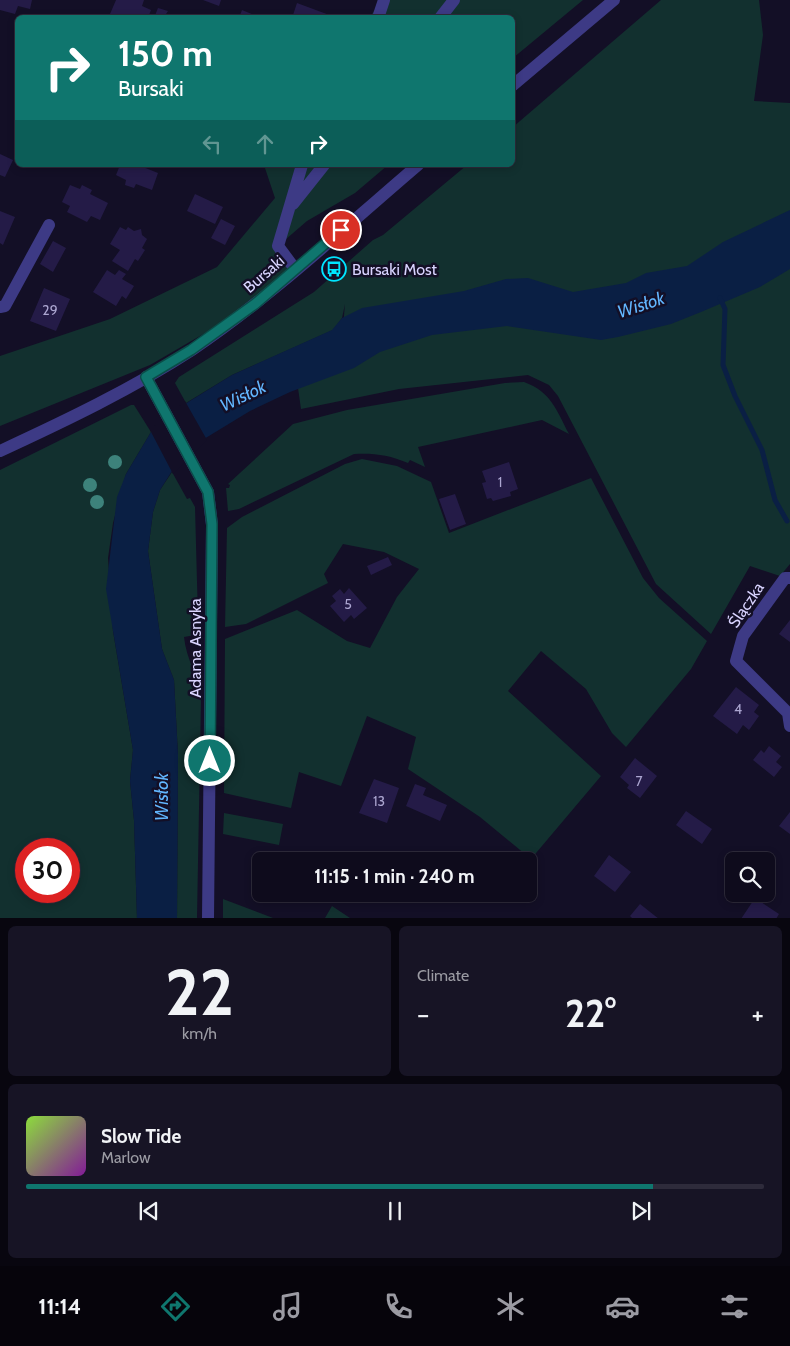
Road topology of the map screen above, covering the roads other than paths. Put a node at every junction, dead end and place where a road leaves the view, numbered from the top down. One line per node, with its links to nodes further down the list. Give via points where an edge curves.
1 (384, 0): 4 (street)
2 (454, 0): 5 (street)
3 (614, 0): 6 (street)
4 (379, 15)
5 (442, 15)
6 (515, 83)
7 (301, 167): 10 (street)
8 (322, 167): 10 (street)
9 (416, 167): 12 (street, Bursaki)
10 (288, 210): 12 (street, via 278,246)
11 (49, 225): 13 (street, via 5,306)
12 (295, 269): 14 (street, Bursaki, via 255,304 191,350)
13 (0, 307)
14 (146, 377): 15 (street, Bursaki); 18 (street, Adama Asnyka, via 208,492 212,543)
15 (0, 451)
16 (790, 578): 17 (street, Ślączka, via 784,578 743,636 736,661 788,713)
17 (790, 726)
18 (208, 918)

